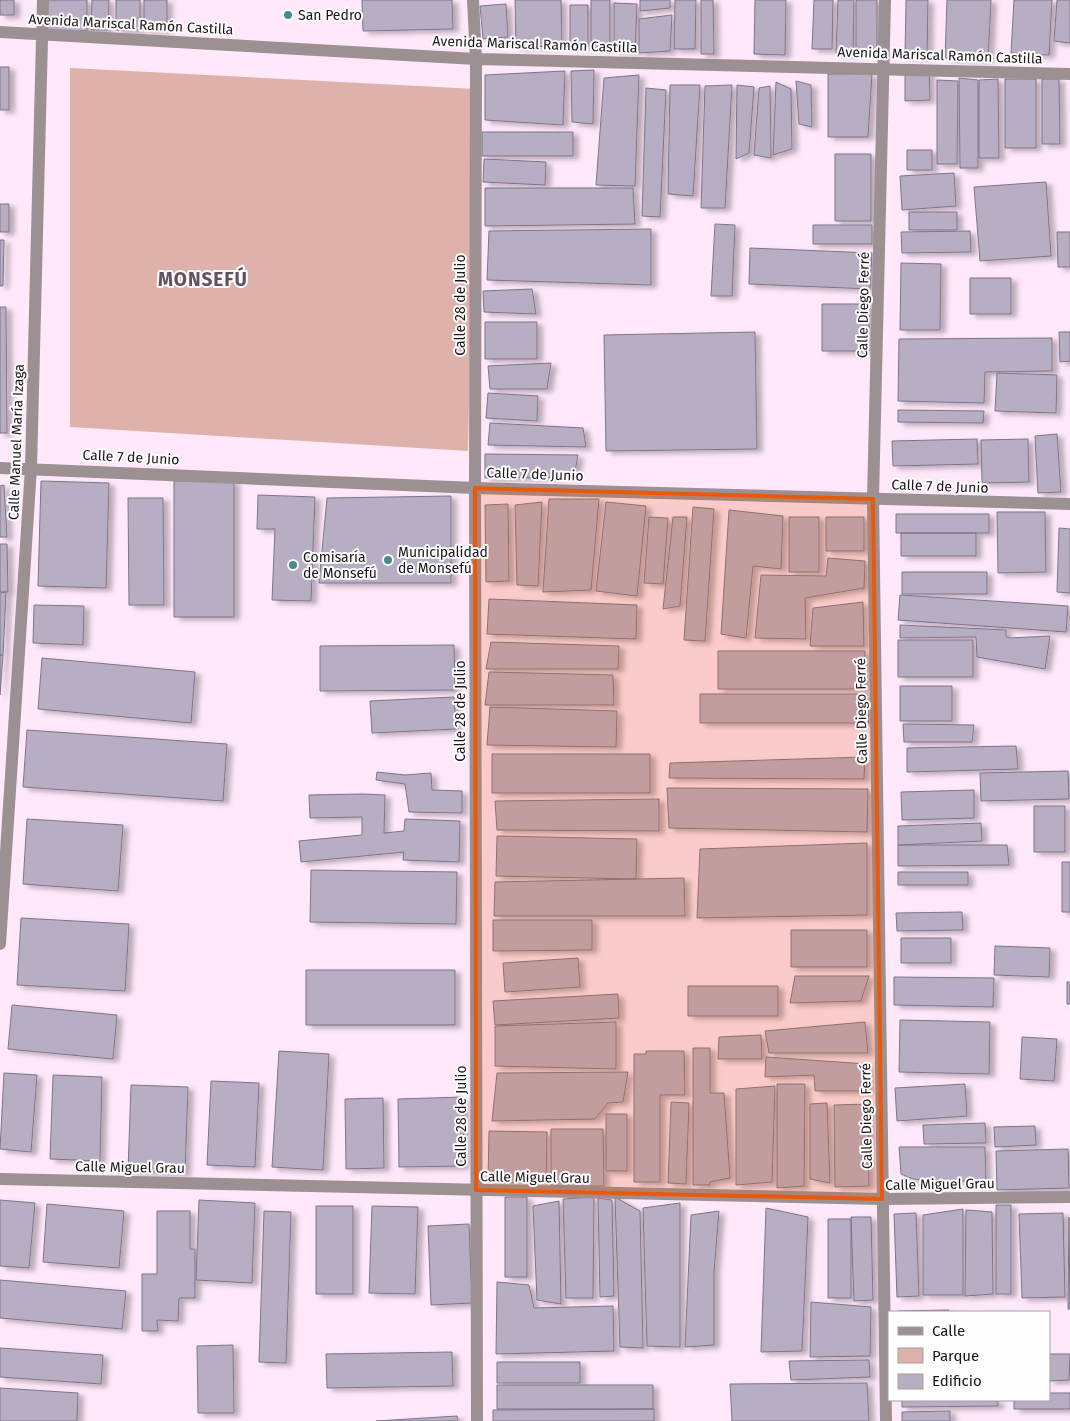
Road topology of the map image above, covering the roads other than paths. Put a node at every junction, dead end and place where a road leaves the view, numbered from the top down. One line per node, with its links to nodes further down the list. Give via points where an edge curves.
1 (43, 0): 5 (street, Calle Manuel María Izaga)
2 (473, 0): 6 (street, Calle 28 de Julio)
3 (885, 0): 7 (street, Calle Diego Ferré)
4 (0, 32): 5 (street, Avenida Mariscal Ramón Castilla)
5 (41, 33): 6 (street, Avenida Mariscal Ramón Castilla); 10 (street, Calle Manuel María Izaga)
6 (476, 59): 7 (street, Avenida Mariscal Ramón Castilla); 11 (street, Calle 28 de Julio)
7 (884, 68): 8 (street, Avenida Mariscal Ramón Castilla); 12 (street, Calle Diego Ferré)
8 (1070, 74)
9 (0, 468): 10 (street, Calle 7 de Junio)
10 (32, 468): 11 (street, Calle 7 de Junio); 14 (street, Calle Manuel María Izaga)
11 (475, 488): 12 (street, Calle 7 de Junio); 16 (street, Calle 28 de Julio)
12 (873, 499): 13 (street, Calle 7 de Junio); 18 (street, Calle Diego Ferré)
13 (1070, 504)
14 (0, 944)
15 (0, 1179): 16 (street, Calle Miguel Grau)
16 (476, 1190): 18 (street, Calle Miguel Grau); 19 (street, Calle 28 de Julio)
17 (1070, 1197): 18 (street, Calle Miguel Grau)
18 (882, 1200): 20 (street, Calle Diego Ferré)
19 (477, 1421)
20 (886, 1421)

